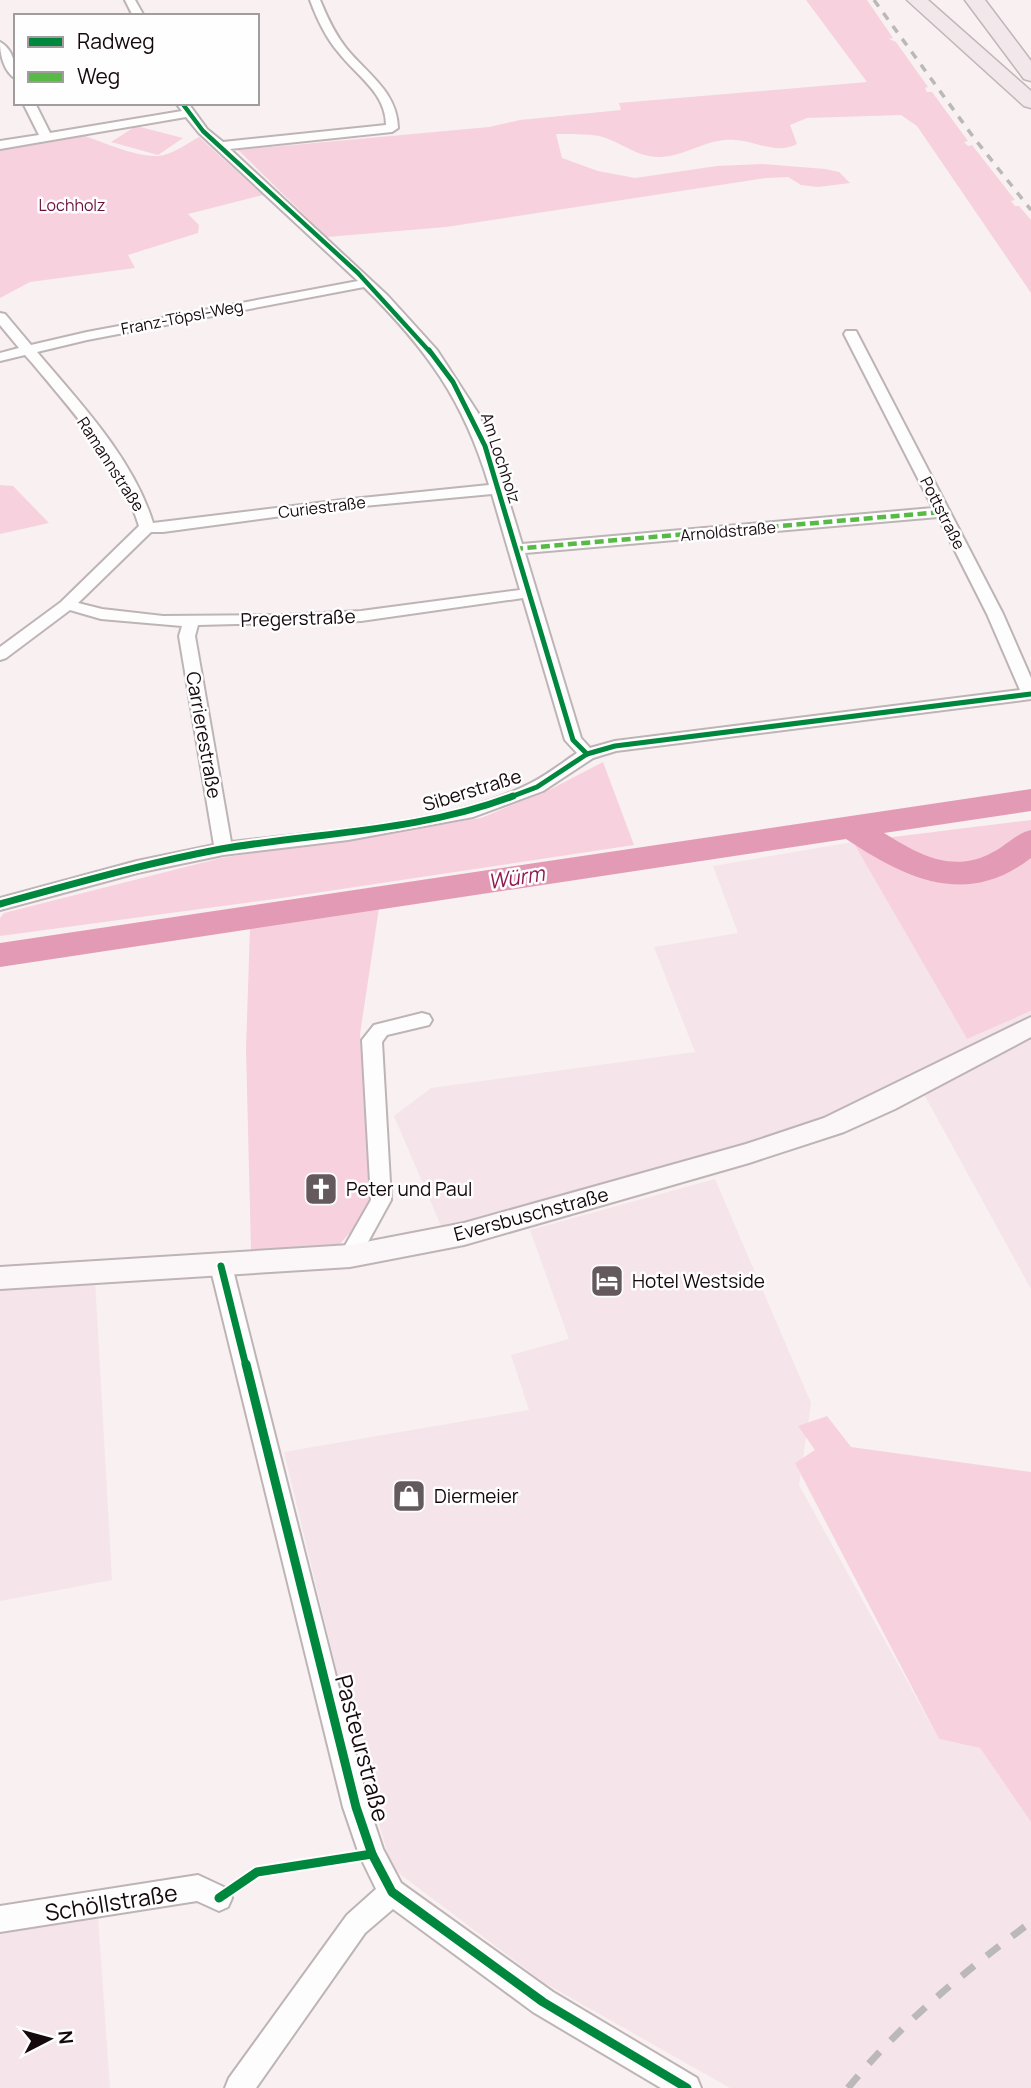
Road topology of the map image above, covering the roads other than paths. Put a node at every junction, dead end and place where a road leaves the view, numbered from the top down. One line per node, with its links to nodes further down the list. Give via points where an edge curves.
1 (315, 0): 14 (street, via 343,51 387,101 392,128)
2 (917, 0): 9 (highway)
3 (975, 0): 8 (highway)
4 (996, 0): 6 (highway)
5 (0, 44): 7 (street)
6 (1031, 44)
7 (14, 72)
8 (1031, 75)
9 (1031, 102)
10 (30, 105): 12 (street)
11 (185, 108): 12 (street); 14 (street, Am Lochholz)
12 (46, 137): 13 (street)
13 (1, 145)
14 (221, 146): 15 (street, Am Lochholz)
15 (366, 283): 18 (street, Franz-Töpsl-Weg); 20 (street, Am Lochholz, via 419,338 461,393 473,414)
16 (0, 317): 18 (street, Ramannstraße)
17 (851, 334): 21 (street, Pottstraße)
18 (27, 349): 19 (street, Franz-Töpsl-Weg); 22 (street, Ramannstraße, via 124,477 145,514)
19 (0, 357)
20 (498, 489): 22 (street, Curiestraße); 23 (street, Am Lochholz)
21 (942, 512): 23 (street, Arnoldstraße); 28 (street, Pottstraße)
22 (146, 527): 25 (street, Ramannstraße)
23 (514, 549): 24 (street, Am Lochholz)
24 (529, 593): 26 (street, Pregerstraße, via 361,616); 29 (street, Am Lochholz, via 573,740)
25 (67, 604): 26 (street, Pregerstraße, via 135,619); 27 (street, Ramannstraße)
26 (191, 622): 30 (street, Carrierestraße, via 187,636)
27 (0, 655)
28 (1031, 694): 29 (street, Siberstraße, via 648,741)
29 (587, 754): 30 (street, Siberstraße, via 537,787 473,811 374,830)
30 (223, 849): 31 (street, Siberstraße)
31 (0, 904)
32 (422, 1020): 34 (street, via 381,1030 372,1040 381,1200)
33 (1024, 1030): 34 (main road, Eversbuschstraße, via 834,1125 464,1234)
34 (350, 1256): 35 (main road, Eversbuschstraße)
35 (221, 1266): 36 (main road, Eversbuschstraße); 37 (street, Pasteurstraße, via 356,1807 372,1854)
36 (0, 1278)
37 (392, 1892): 40 (street, via 356,1924); 41 (street, Pasteurstraße, via 542,2003)
38 (219, 1898): 39 (street, Schöllstraße, via 198,1888)
39 (0, 1919)
40 (239, 2088)
41 (687, 2088)

